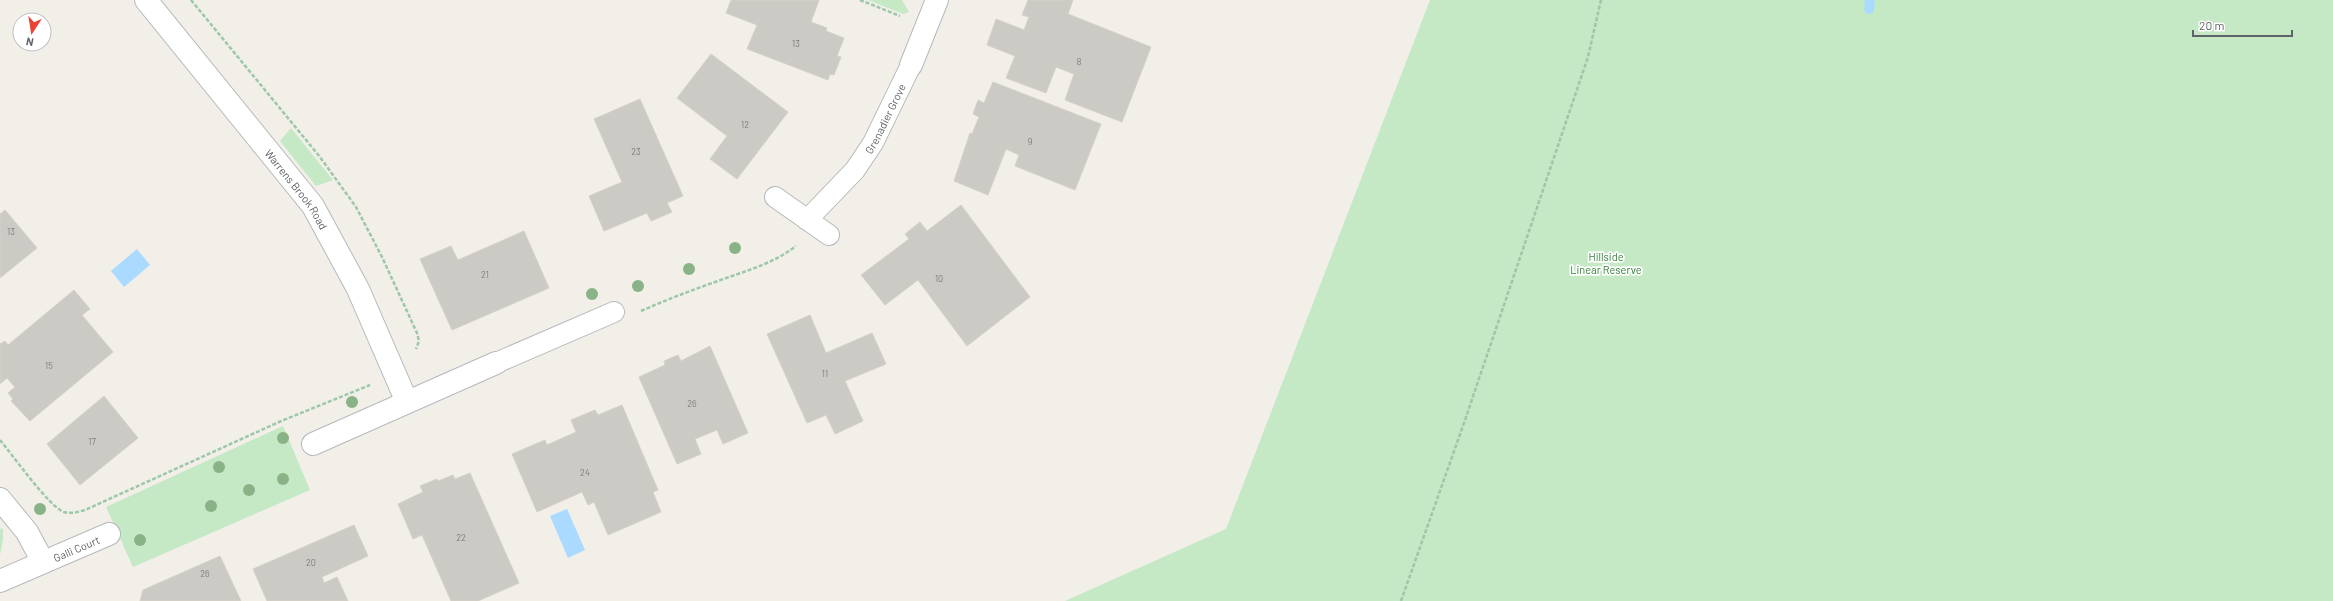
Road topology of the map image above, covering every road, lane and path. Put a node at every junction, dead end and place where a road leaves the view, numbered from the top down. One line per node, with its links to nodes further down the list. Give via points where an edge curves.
1 (146, 0): 11 (street, Warrens Brook Road, via 313,206 358,289)
2 (860, 0): 5 (path)
3 (937, 0): 5 (street, Grenadier Grove)
4 (1601, 0): 19 (path, via 1588,57)
5 (926, 26): 6 (street, Grenadier Grove)
6 (911, 65): 8 (lane, Grenadier Grove, via 876,137)
7 (775, 197): 8 (lane)
8 (818, 228): 9 (path, via 786,254 767,263 618,321)
9 (614, 312): 10 (lane)
10 (496, 363): 12 (street)
11 (398, 381): 12 (street, Warrens Brook Road); 13 (path, via 358,388 85,510 71,513 62,511 51,502)
12 (407, 402): 14 (street)
13 (0, 440)
14 (313, 444)
15 (0, 499): 17 (street, Galli Court, via 27,532)
16 (108, 534): 17 (street, Galli Court)
17 (43, 562): 18 (street, Galli Court)
18 (0, 581)
19 (1401, 601)

